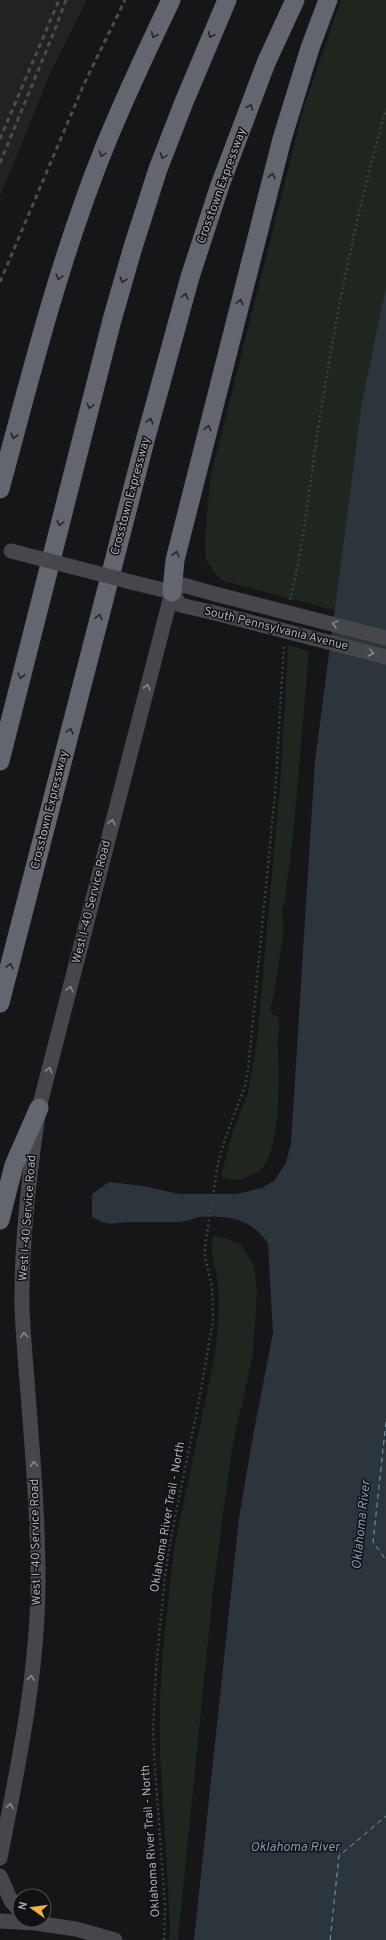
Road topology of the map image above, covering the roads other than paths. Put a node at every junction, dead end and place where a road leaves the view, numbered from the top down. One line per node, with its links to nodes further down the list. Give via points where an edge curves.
1 (171, 0): 5 (highway, one-way to 5, via 108,140 76,226 52,300)
2 (227, 0): 10 (highway, one-way to 10, via 181,108 133,247 112,320)
3 (295, 0): 11 (highway, Crosstown Expressway, one-way to 3, via 145,441 190,277 228,164 266,63)
4 (328, 0): 7 (highway, one-way to 4, via 175,560 282,139 310,48)
5 (0, 490)
6 (5, 549): 7 (main road, South Pennsylvania Avenue, bridge)
7 (172, 592): 8 (main road, South Pennsylvania Avenue, one-way to 7, bridge, via 183,585); 9 (main road, South Pennsylvania Avenue, one-way to 9, bridge, via 180,605); 12 (main road, West I-40 Service Road, one-way to 7)
8 (386, 638)
9 (386, 657)
10 (0, 761)
11 (0, 1003)
12 (39, 1108): 13 (highway, via 14,1165); 14 (main road, West I-40 Service Road, one-way to 12, via 20,1758 36,1640 37,1523 22,1309 24,1227)
13 (0, 1220)
14 (0, 1858)
15 (0, 1876): 16 (main road)
16 (12, 1902)
17 (0, 1921): 18 (main road)
18 (12, 1921)
19 (52, 1924): 20 (main road)
20 (115, 1940)

